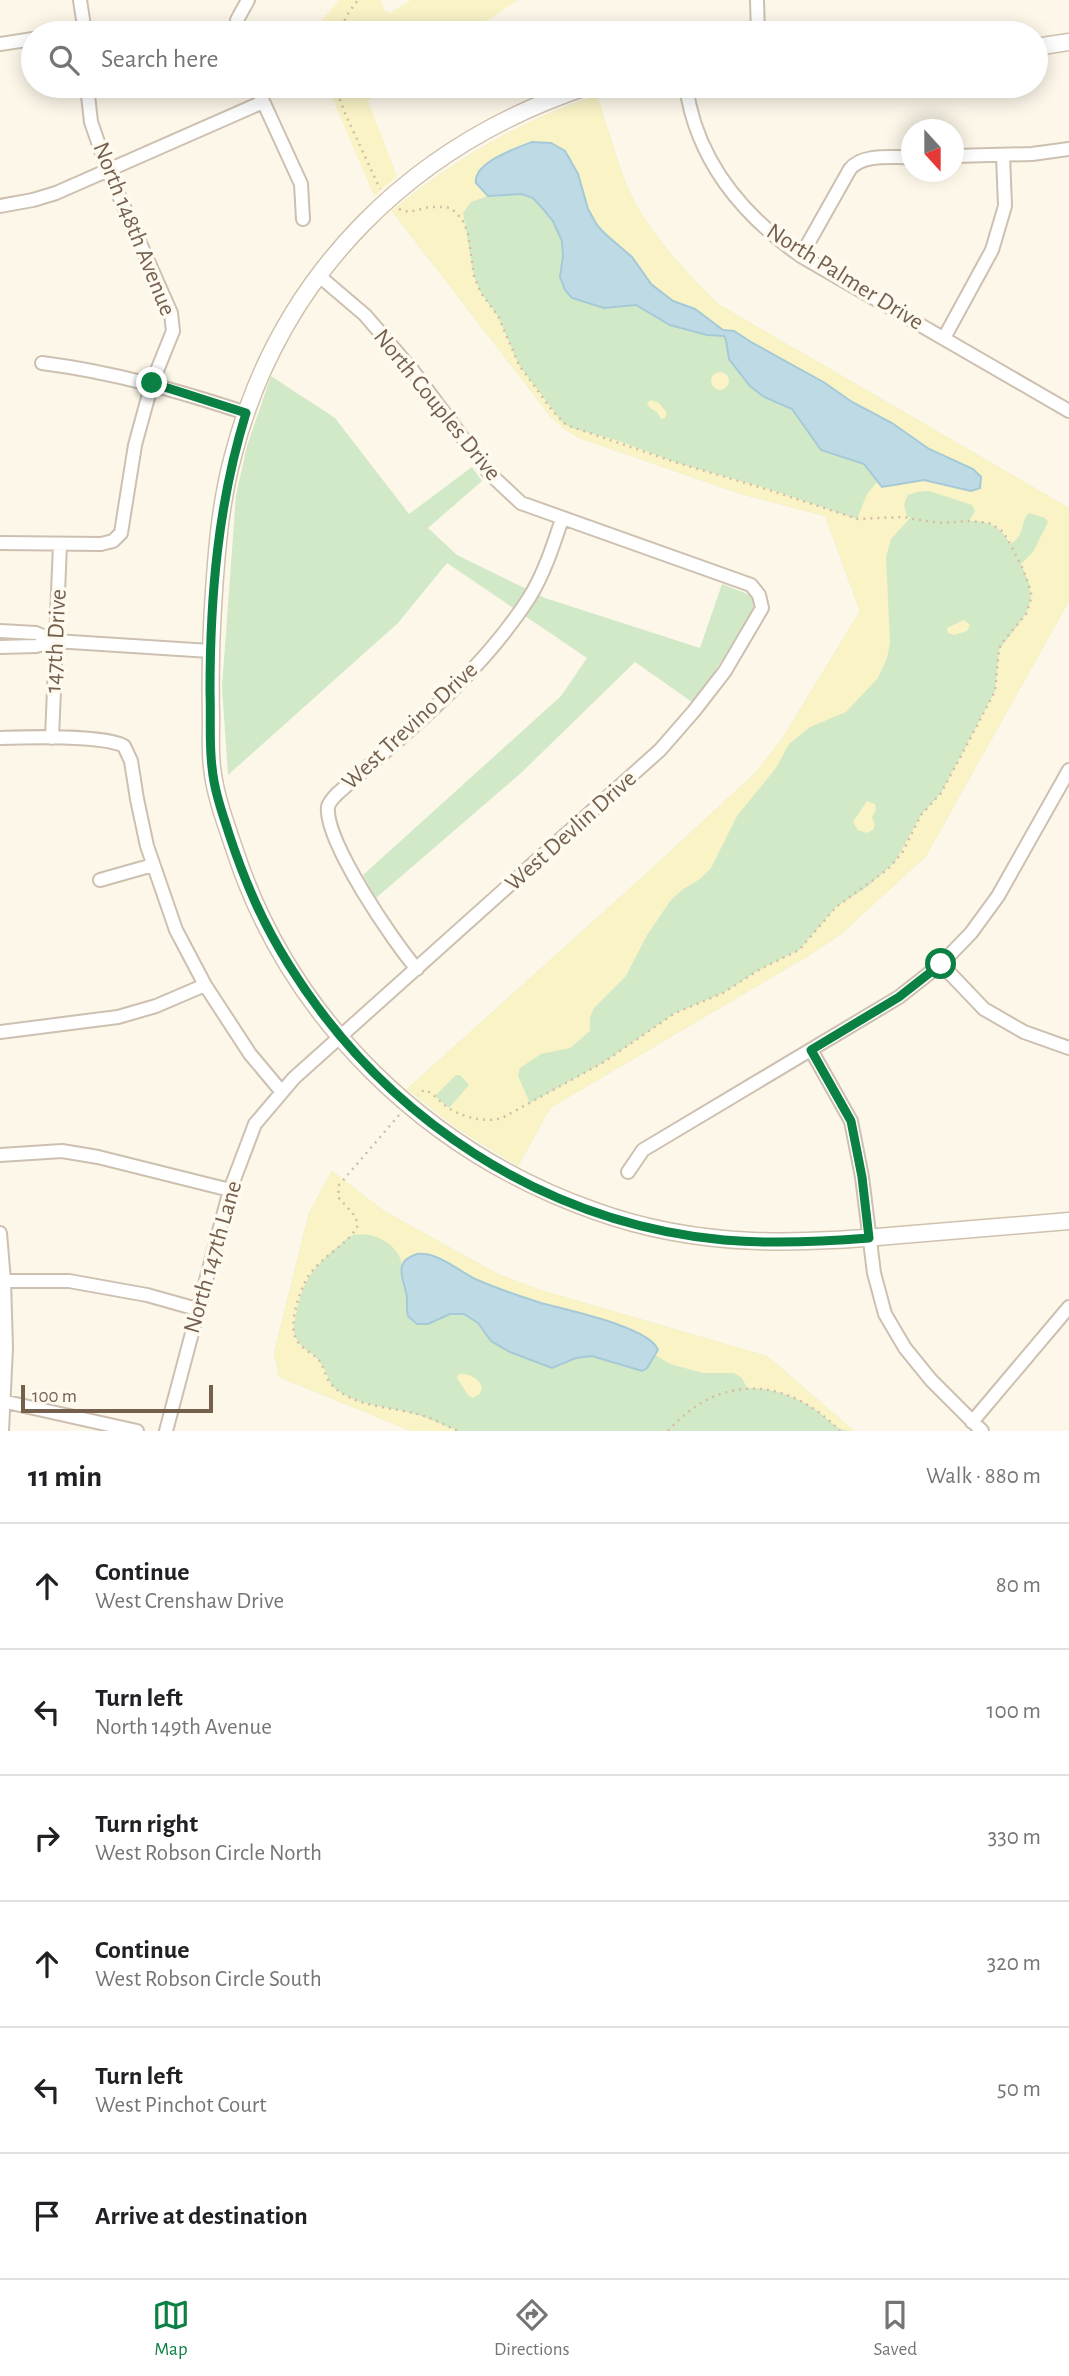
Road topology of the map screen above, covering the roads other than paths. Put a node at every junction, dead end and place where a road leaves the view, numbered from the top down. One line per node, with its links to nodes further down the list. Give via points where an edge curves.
1 (80, 0): 4 (street)
2 (248, 0): 5 (street)
3 (757, 0): 6 (street)
4 (83, 21)
5 (237, 21)
6 (758, 21)
7 (21, 40): 9 (street)
8 (1069, 42): 10 (street)
9 (0, 44)
10 (1048, 45)
11 (88, 98): 20 (street, North 148th Avenue, via 91,122)
12 (261, 98): 15 (street)
13 (556, 98): 24 (street, via 495,126 407,181)
14 (689, 98): 23 (street, North Palmer Drive, via 700,137 720,177 755,220)
15 (263, 102): 20 (street); 22 (street, via 301,184)
16 (1069, 149): 17 (street)
17 (1003, 155): 18 (street); 25 (street, via 1005,206 992,250)
18 (964, 156)
19 (901, 158): 23 (street, via 856,162)
20 (108, 171): 21 (street, via 45,197); 27 (street, North 148th Avenue, via 174,321)
21 (0, 206)
22 (303, 219)
23 (801, 256): 25 (street, North Palmer Drive)
24 (318, 275): 29 (street, via 273,347); 30 (street, North Couples Drive, via 365,315 489,473 521,503)
25 (944, 338): 28 (street, North Palmer Drive)
26 (42, 363): 27 (street)
27 (152, 383): 29 (street); 32 (street, North 148th Avenue, via 131,462 121,533 101,544)
28 (1069, 411)
29 (246, 413): 37 (street, via 224,496)
30 (562, 519): 33 (street, North Couples Drive, via 751,585); 44 (street, West Trevino Drive, via 536,586 499,641 458,686 330,802 333,827 360,888)
31 (0, 543): 32 (street)
32 (60, 544): 35 (street, 147th Drive)
33 (760, 595): 44 (street, West Devlin Drive, via 762,608 754,624 725,671 678,730 642,768)
34 (0, 631): 35 (street, via 36,633)
35 (55, 641): 36 (street); 37 (street); 39 (street, 147th Drive)
36 (0, 647)
37 (210, 651): 47 (street, via 212,766 219,803 254,904 313,1004)
38 (0, 738): 39 (street)
39 (52, 738): 41 (street, via 124,746)
40 (1069, 771): 43 (street, via 998,896)
41 (153, 865): 42 (street); 45 (street, via 176,930)
42 (100, 880)
43 (941, 964): 48 (street, via 984,1009 1024,1032); 49 (street, via 899,997)
44 (417, 969): 47 (street, West Devlin Drive)
45 (205, 985): 46 (street, via 118,1017); 50 (street, via 250,1054)
46 (0, 1032)
47 (340, 1037): 50 (street, North 147th Lane); 56 (street, via 408,1106 472,1152 569,1201 615,1218 722,1240 790,1243)
48 (1069, 1048)
49 (811, 1050): 52 (street, via 643,1150); 56 (street, via 851,1121)
50 (281, 1091): 53 (street, North 147th Lane, via 255,1124)
51 (0, 1155): 53 (street, via 62,1152 98,1157)
52 (628, 1172)
53 (230, 1190): 59 (street, North 147th Lane)
54 (1069, 1221): 56 (street)
55 (0, 1233): 57 (street)
56 (869, 1238): 61 (street, via 885,1314 914,1359)
57 (5, 1281): 59 (street, via 69,1281); 60 (street)
58 (1069, 1307): 61 (street)
59 (197, 1308): 64 (street, North 147th Lane)
60 (2, 1401): 62 (street); 63 (street)
61 (972, 1422): 65 (street)
62 (2, 1431)
63 (137, 1431)
64 (166, 1431)
65 (982, 1431)

